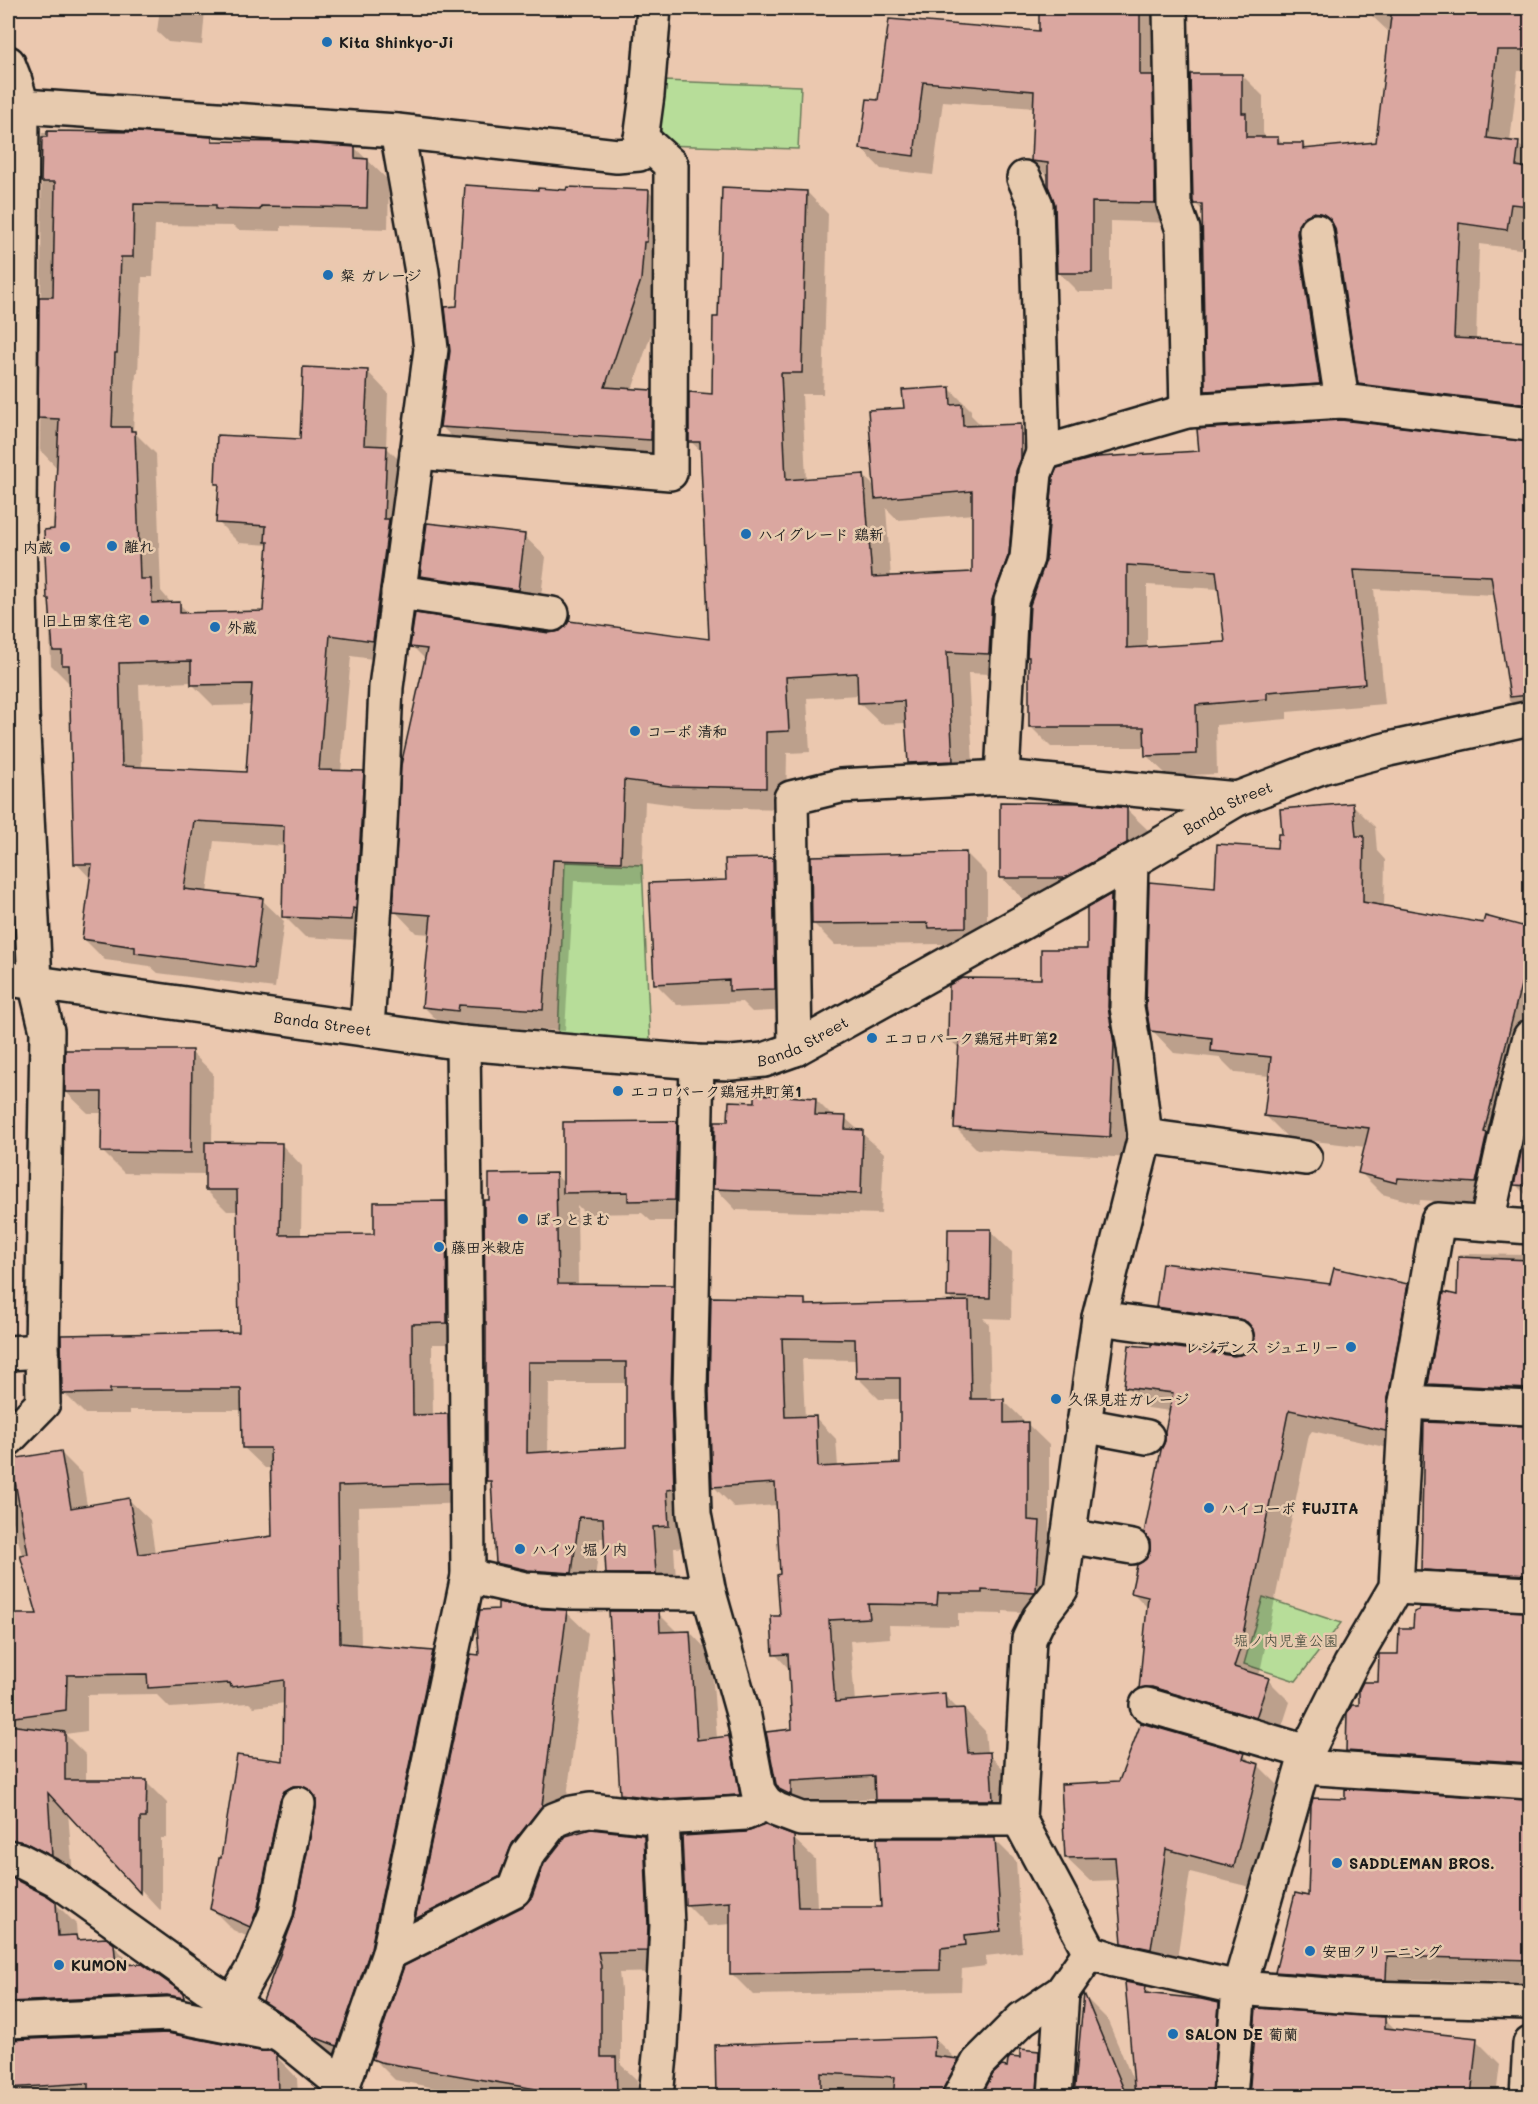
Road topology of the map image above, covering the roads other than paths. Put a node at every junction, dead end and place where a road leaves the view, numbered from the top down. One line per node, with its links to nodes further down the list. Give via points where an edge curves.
1 (654, 8): 6 (street)
2 (1170, 8): 11 (street, via 1174,204 1183,230)
3 (8, 63): 4 (street)
4 (22, 106): 5 (street); 8 (street)
5 (397, 130): 6 (street, via 617,156 639,154); 13 (street, via 431,349)
6 (641, 138): 13 (street, via 671,165 670,473)
7 (1024, 178): 14 (street, via 1036,205)
8 (14, 182): 21 (street, via 21,387)
9 (1316, 231): 10 (street)
10 (1342, 401): 11 (street); 12 (street)
11 (1187, 411): 14 (street)
12 (1530, 424)
13 (417, 452): 15 (street)
14 (1043, 453): 18 (street, via 1035,473 1027,558 1011,601)
15 (398, 592): 16 (street); 22 (street, via 386,687)
16 (552, 615)
17 (1530, 718): 19 (street, Banda Street, via 1389,748)
18 (1002, 777): 19 (street); 25 (street, via 840,786 791,798)
19 (1237, 799): 20 (street, Banda Street)
20 (1131, 862): 25 (street, Banda Street); 27 (street, via 1127,1007)
21 (21, 981): 22 (street, Banda Street); 33 (street, via 47,1031)
22 (367, 1028): 24 (street, Banda Street)
23 (1530, 1037): 29 (street)
24 (463, 1043): 26 (street, Banda Street); 42 (street)
25 (795, 1049): 26 (street, Banda Street, via 764,1060)
26 (697, 1062): 44 (street, via 690,1392 694,1514)
27 (1145, 1136): 28 (street); 31 (street)
28 (1305, 1158)
29 (1487, 1222): 30 (street); 35 (street, via 1438,1220)
30 (1530, 1227)
31 (1099, 1318): 32 (street); 37 (street)
32 (1236, 1337)
33 (42, 1351): 34 (street); 39 (street, via 43,1403)
34 (8, 1353)
35 (1406, 1402): 36 (street); 43 (street)
36 (1530, 1408)
37 (1083, 1425): 38 (street); 40 (street)
38 (1147, 1437)
39 (8, 1439)
40 (1068, 1536): 41 (street); 52 (street, via 1061,1589 1039,1617 1029,1639)
41 (1132, 1547)
42 (468, 1576): 44 (street, via 525,1589); 55 (street)
43 (1396, 1587): 45 (street); 47 (street, via 1352,1664)
44 (709, 1593): 49 (street, via 744,1716 759,1791)
45 (1530, 1594)
46 (1147, 1705): 47 (street)
47 (1305, 1760): 48 (street); 56 (street)
48 (1530, 1782)
49 (766, 1803): 51 (street, via 746,1813); 52 (street, via 801,1819)
50 (298, 1804): 59 (street, via 276,1913 253,1968)
51 (662, 1818): 55 (street, via 590,1810 554,1820 527,1855 514,1890); 64 (street, via 667,1925)
52 (1019, 1819): 54 (street)
53 (8, 1857): 59 (street, via 56,1879)
54 (1090, 1952): 56 (street); 57 (street)
55 (389, 1953): 63 (street)
56 (1239, 1988): 58 (street, via 1365,1998); 67 (street)
57 (1062, 1992): 65 (street, via 1022,2019 978,2062); 66 (street)
58 (1530, 2002)
59 (232, 2004): 61 (street)
60 (8, 2021): 61 (street, via 168,2014)
61 (284, 2037): 63 (street)
62 (1530, 2044): 68 (street)
63 (344, 2091)
64 (656, 2097)
65 (960, 2097)
66 (1054, 2097)
67 (1230, 2097)
68 (1527, 2097)

